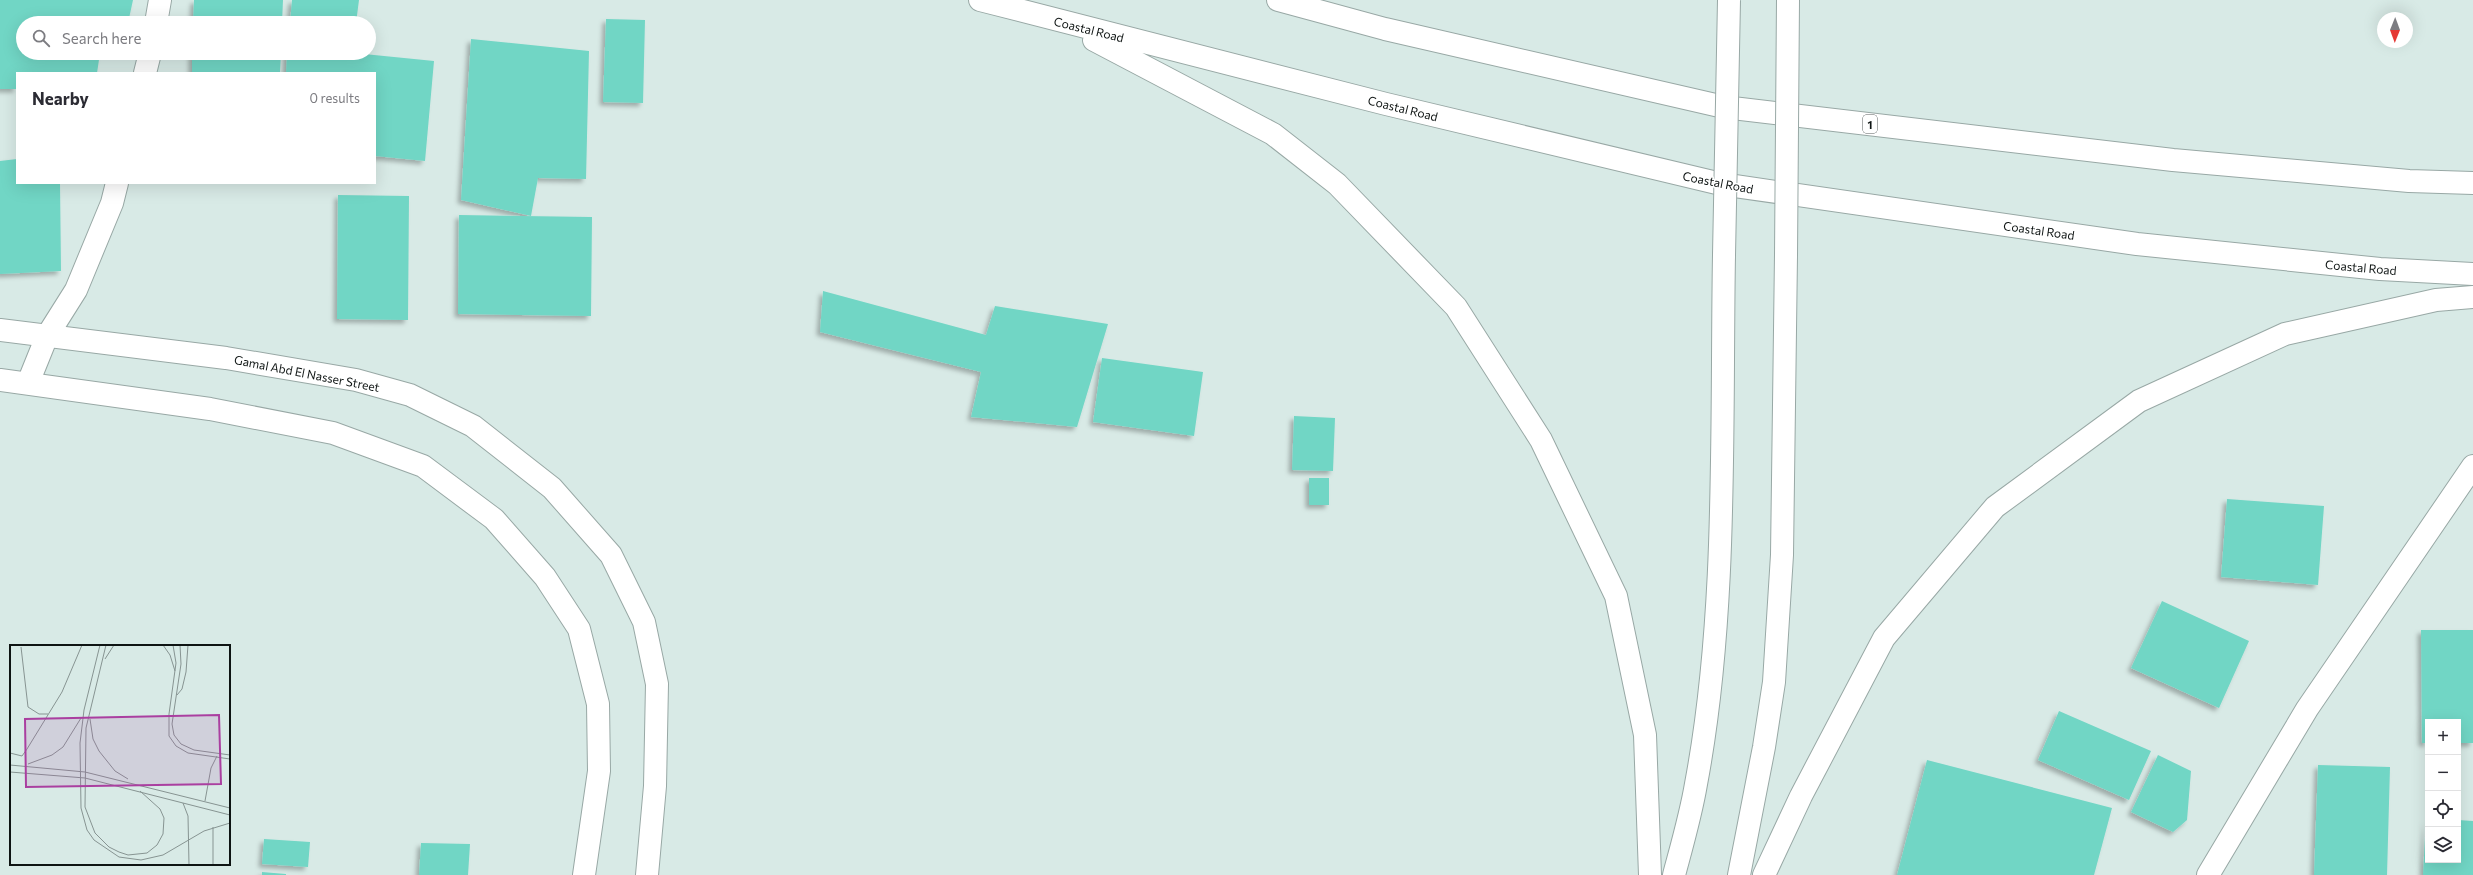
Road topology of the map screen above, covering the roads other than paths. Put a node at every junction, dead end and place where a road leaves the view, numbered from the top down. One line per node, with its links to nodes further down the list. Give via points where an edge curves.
1 (160, 0): 6 (main road)
2 (980, 0): 7 (main road, Coastal Road)
3 (1278, 0): 10 (main road, 1, via 1385,29 1724,107 2173,160 2408,181)
4 (1728, 0): 22 (main road, bridge, via 1719,560 1711,676 1696,784)
5 (1788, 0): 23 (main road, bridge, via 1782,555 1774,682)
6 (157, 16)
7 (1059, 22): 12 (main road, Coastal Road, via 1721,184 2137,244 2380,270); 21 (main road, via 1273,134 1337,184 1456,307 1541,440 1616,596 1645,735)
8 (148, 60): 9 (main road)
9 (145, 72)
10 (2473, 183)
11 (117, 184): 15 (main road, via 112,203 76,290)
12 (2473, 274)
13 (2473, 297): 24 (main road, via 2436,300 2285,334 2139,401 1995,507 1884,638 1801,796)
14 (0, 330): 15 (main road, Gamal Abd El Nasser Street)
15 (47, 336): 17 (main road); 20 (main road, Gamal Abd El Nasser Street, via 226,358 356,380 410,395 474,426 552,488 611,555 644,622 657,684 655,786)
16 (0, 380): 17 (main road)
17 (28, 383): 19 (main road, via 210,409 333,432 423,466 494,519 545,577 579,629 596,696 599,771)
18 (2473, 466): 25 (main road, via 2307,709)
19 (584, 875)
20 (647, 875)
21 (1650, 875)
22 (1674, 875)
23 (1739, 875)
24 (1764, 875)
25 (2208, 875)

